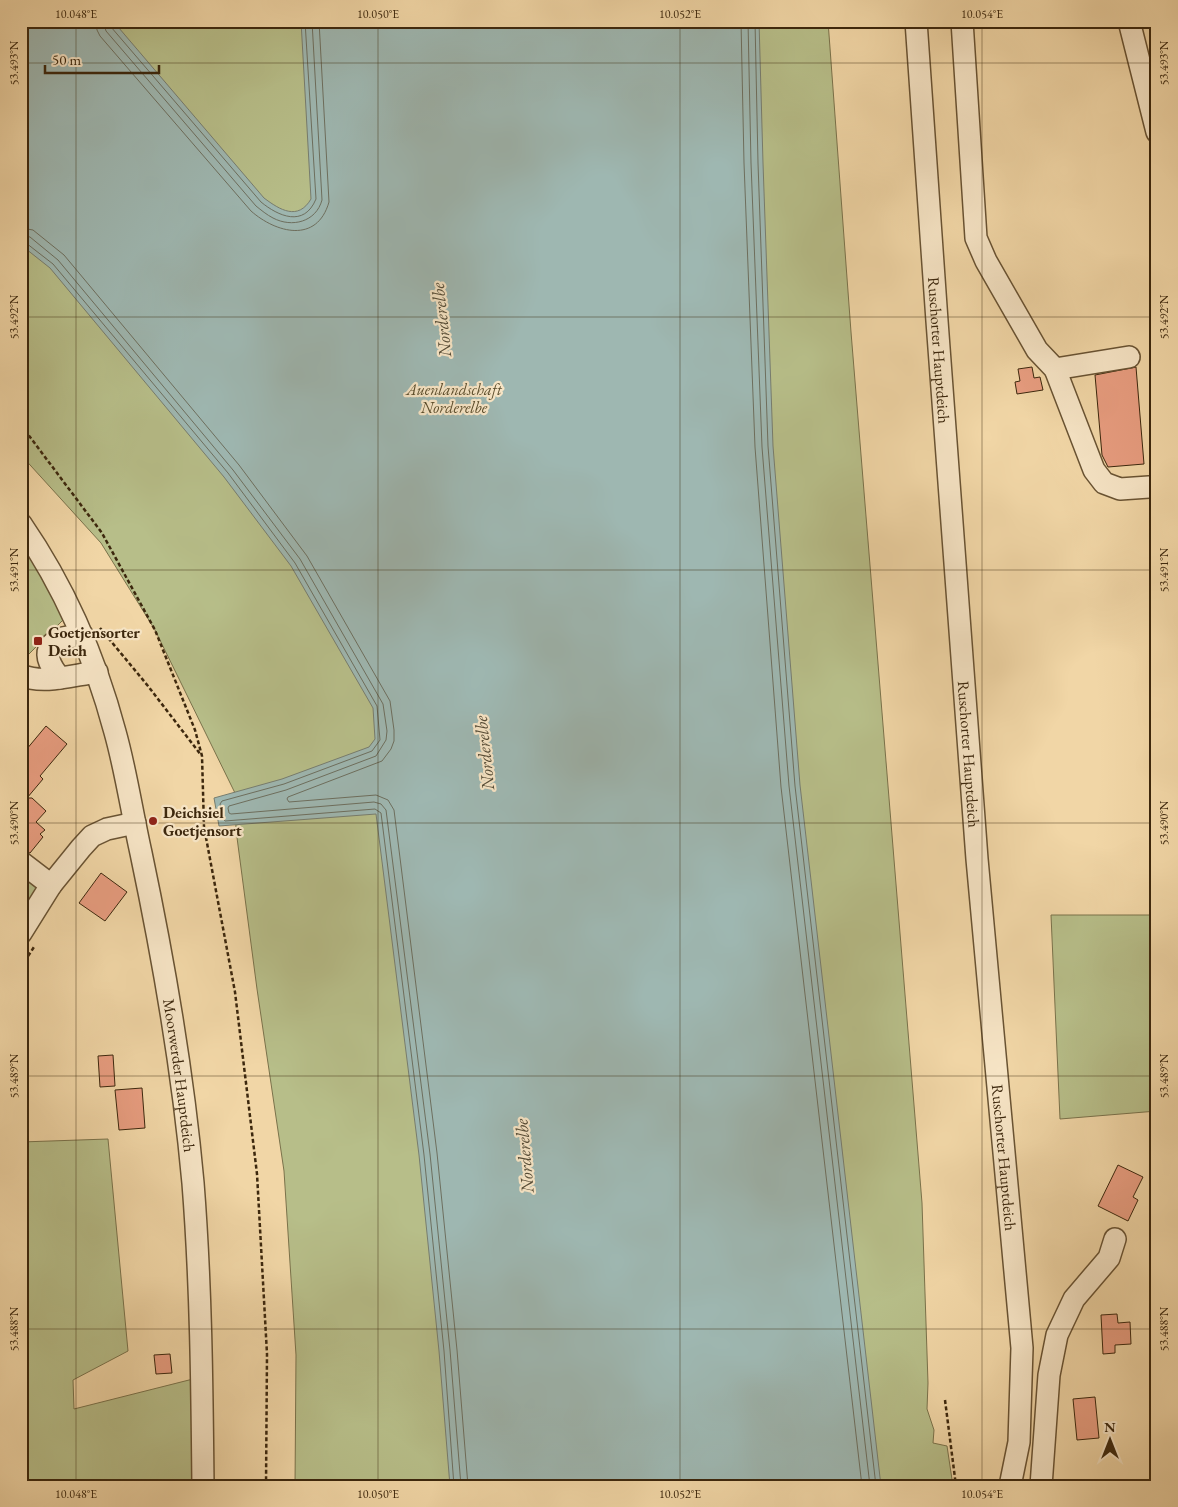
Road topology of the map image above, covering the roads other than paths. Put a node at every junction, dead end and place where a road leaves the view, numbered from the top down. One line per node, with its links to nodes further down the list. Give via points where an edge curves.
1 (916, 21): 19 (street, Ruschorter Hauptdeich, via 977,859 1022,1348 1019,1442)
2 (962, 21): 6 (street, via 976,238 1037,350)
3 (1129, 21): 4 (street)
4 (1157, 132)
5 (1129, 356): 6 (street)
6 (1055, 369): 7 (street, via 1094,470 1104,483 1120,489)
7 (1149, 487)
8 (21, 524): 9 (street, Moorwerder Hauptdeich, via 73,613)
9 (91, 632): 10 (street, Moorwerder Hauptdeich); 12 (street, via 64,637 50,647 48,658)
10 (97, 672): 12 (street); 13 (street, Moorwerder Hauptdeich, via 116,733)
11 (21, 675): 12 (street)
12 (60, 678)
13 (134, 823): 15 (street, via 92,836); 18 (street, Moorwerder Hauptdeich, via 170,1004 193,1182 203,1376)
14 (21, 862): 15 (street)
15 (52, 885): 16 (street)
16 (21, 933)
17 (1115, 1239): 20 (street, via 1109,1258 1074,1299 1057,1335 1046,1405)
18 (203, 1486)
19 (1010, 1486)
20 (1041, 1486)

